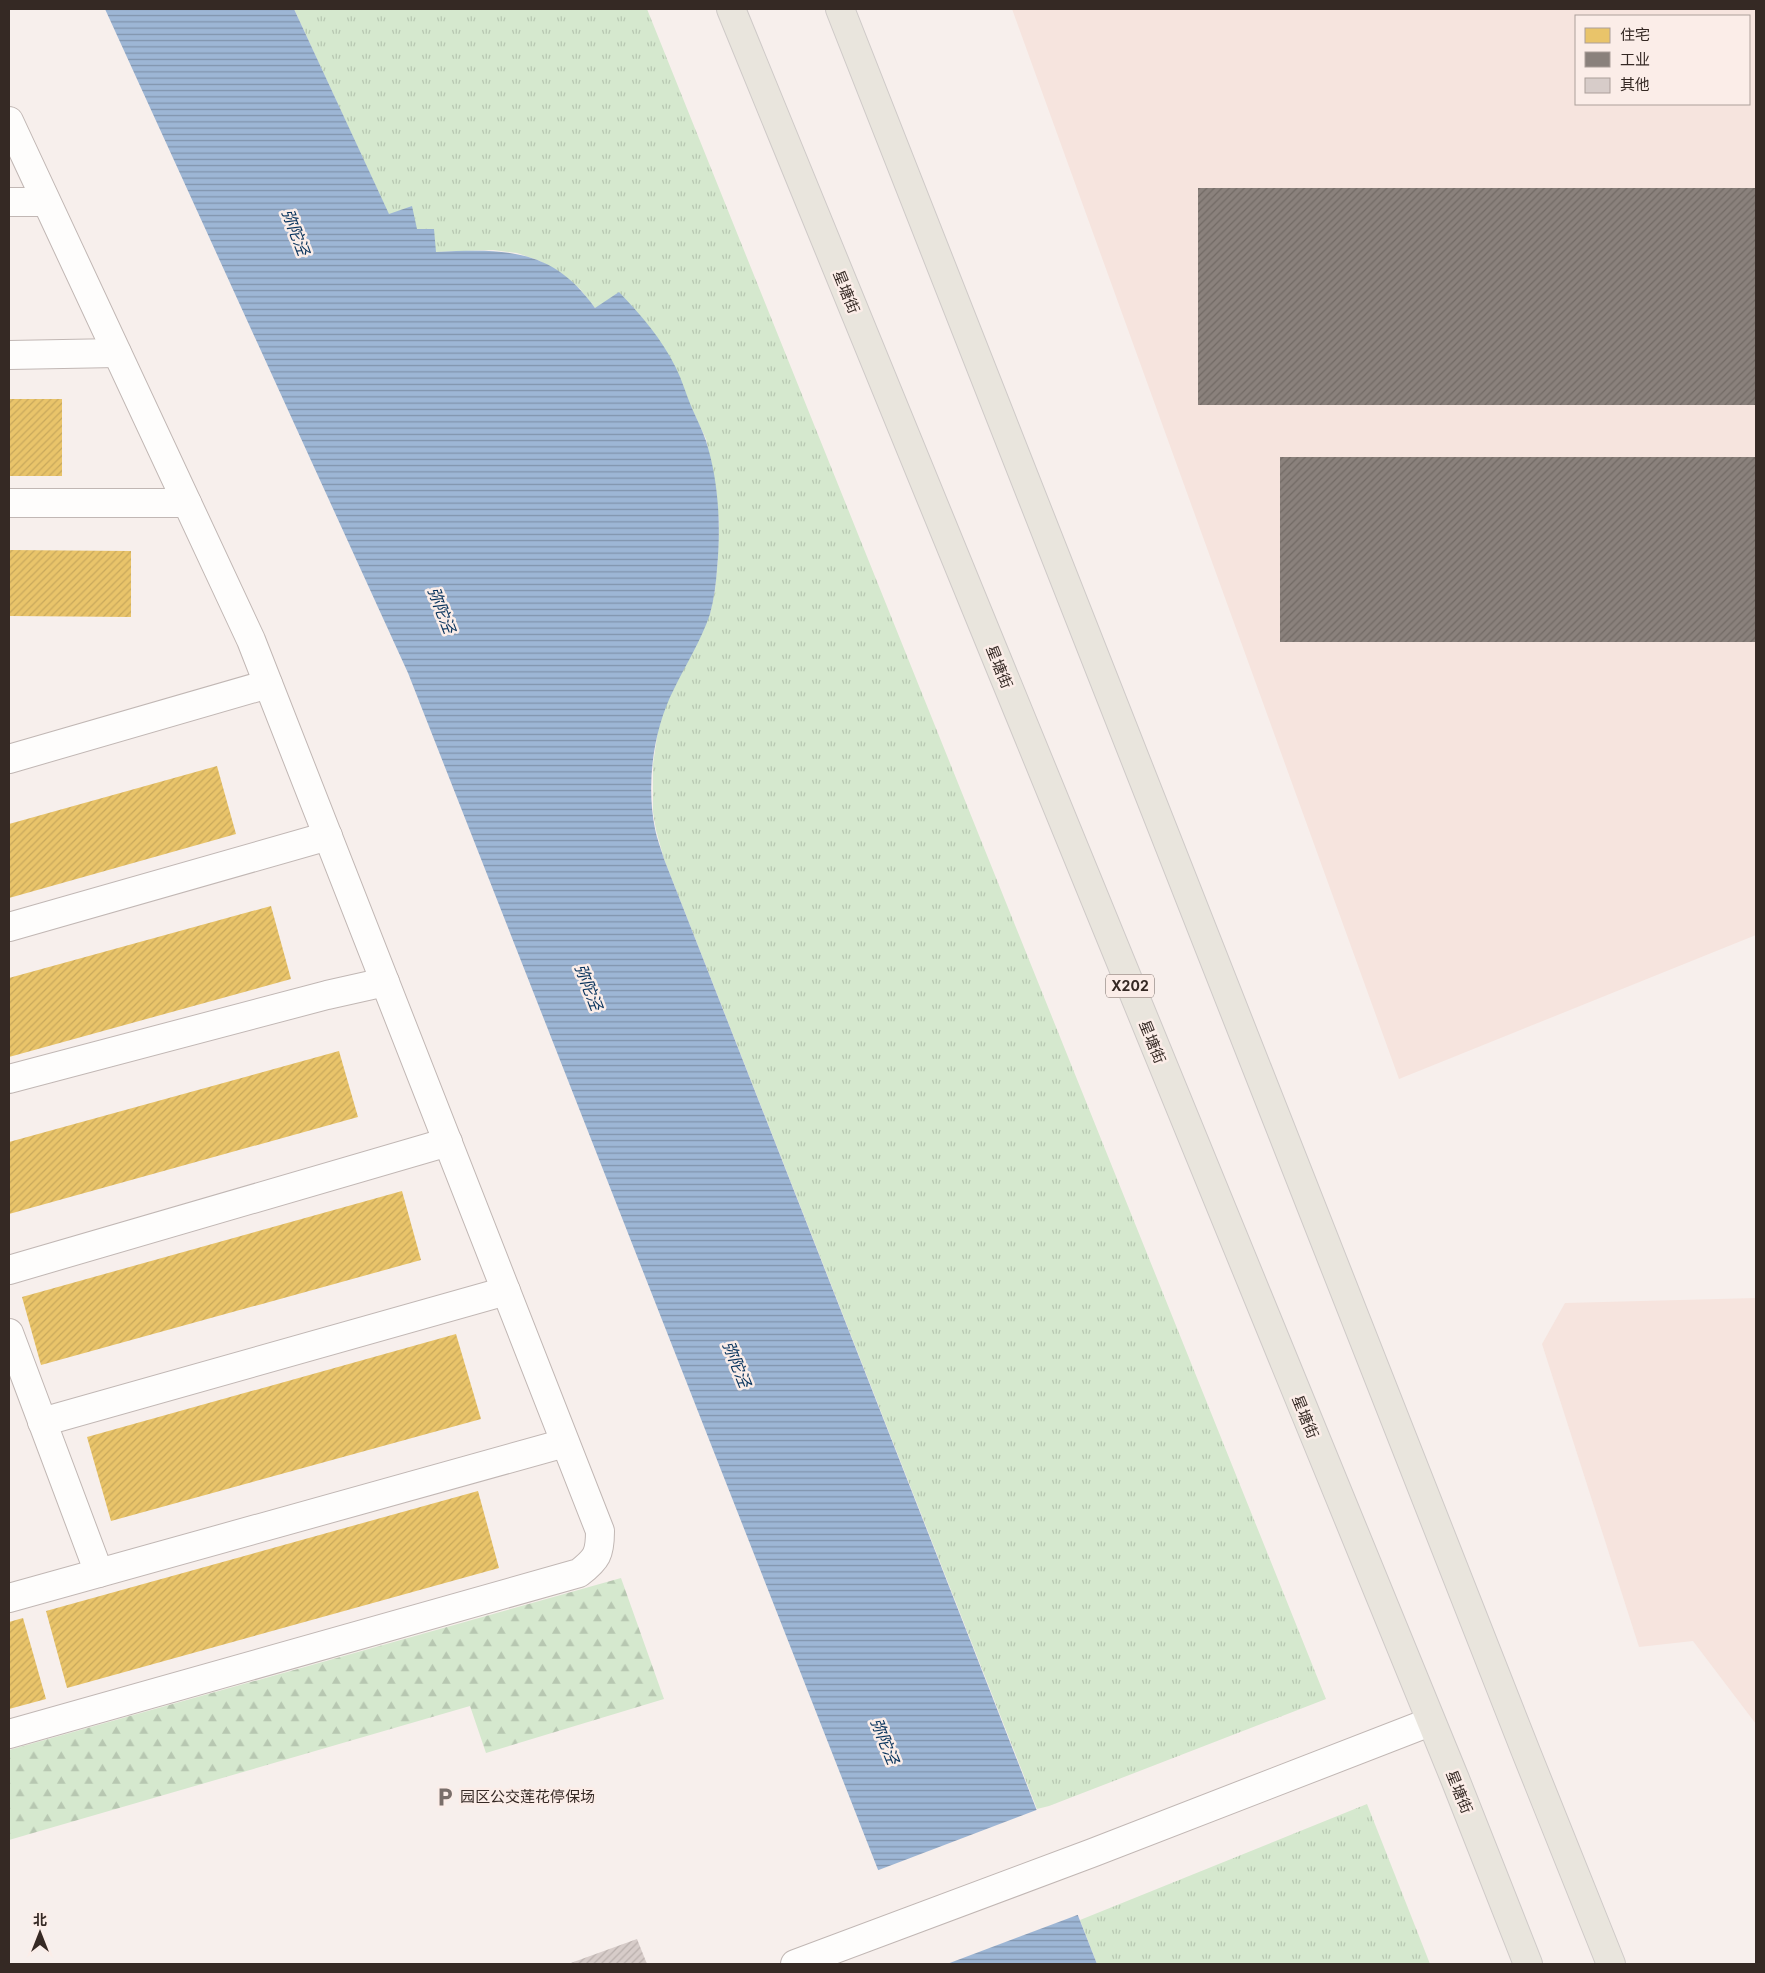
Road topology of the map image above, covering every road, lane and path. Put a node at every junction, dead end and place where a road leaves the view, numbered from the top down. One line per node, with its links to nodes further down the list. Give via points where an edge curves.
1 (731, 9): 24 (main road, 星塘街 / X202)
2 (840, 9): 28 (main road)
3 (9, 121): 5 (street)
4 (9, 202): 5 (street)
5 (46, 202): 6 (street)
6 (117, 353): 7 (street); 9 (street)
7 (9, 355)
8 (9, 503): 9 (street)
9 (187, 503): 10 (street)
10 (268, 684): 11 (street); 12 (street)
11 (9, 759)
12 (328, 836): 13 (street); 14 (street)
13 (9, 927)
14 (385, 982): 15 (street); 16 (street)
15 (9, 1080)
16 (448, 1142): 17 (street); 18 (street)
17 (9, 1270)
18 (506, 1291): 20 (street); 21 (street)
19 (9, 1333): 20 (street)
20 (42, 1422): 22 (street)
21 (565, 1443): 22 (street); 25 (street, via 600,1531 600,1549 593,1562 579,1573)
22 (99, 1573): 23 (street)
23 (9, 1598)
24 (1430, 1722): 26 (street); 27 (main road, 星塘街 / X202)
25 (9, 1734)
26 (795, 1964)
27 (1528, 1964)
28 (1611, 1964)

